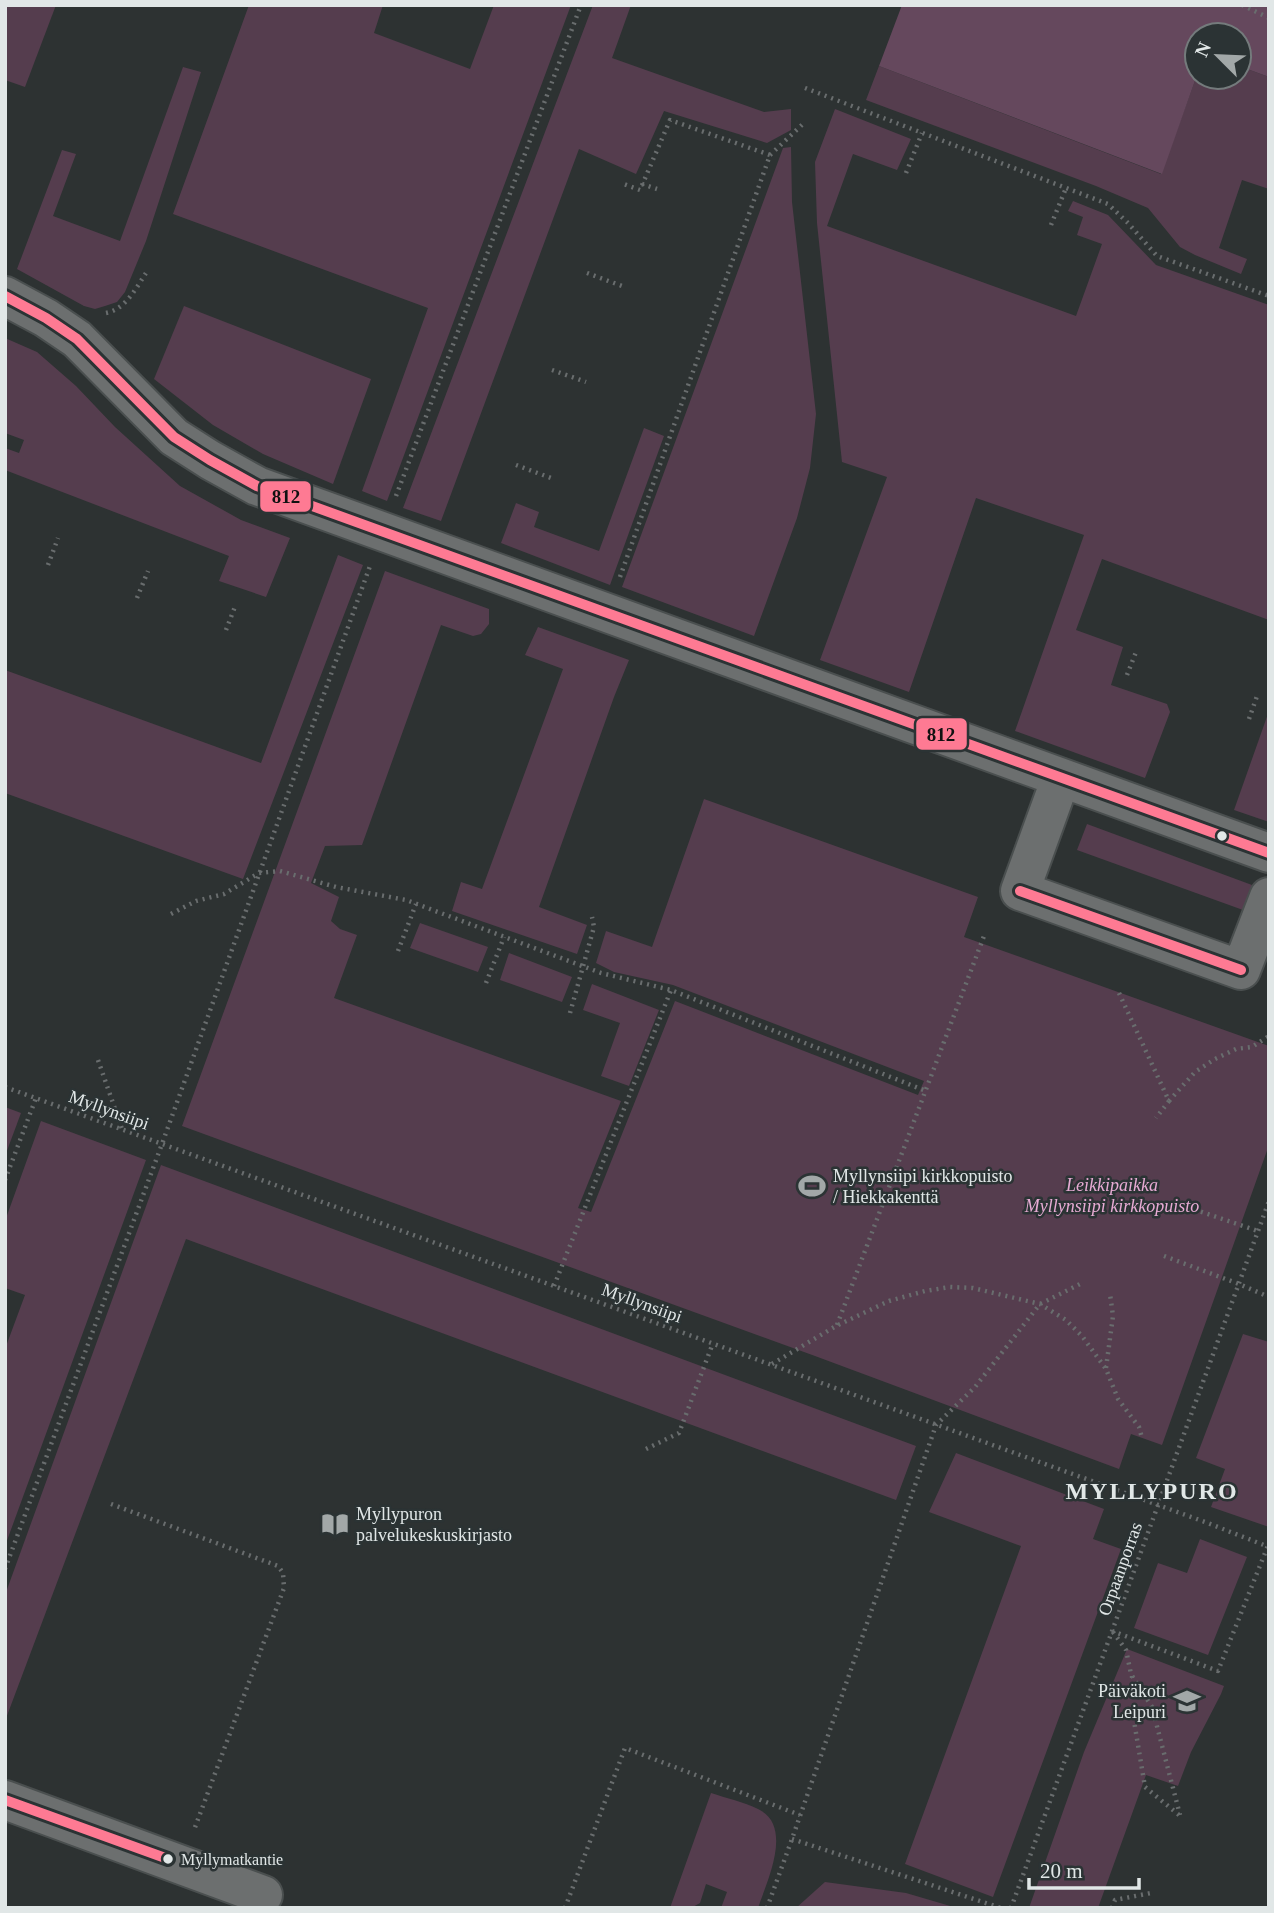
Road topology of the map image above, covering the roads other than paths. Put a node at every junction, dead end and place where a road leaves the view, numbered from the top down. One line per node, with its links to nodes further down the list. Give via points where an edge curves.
1 (5, 296): 2 (street, via 77,339 174,437 257,486)
2 (1061, 778): 3 (street); 4 (street, via 1020,891 1241,970)
3 (1269, 853)
4 (1269, 897)
5 (5, 1800): 6 (street)
6 (263, 1895)

